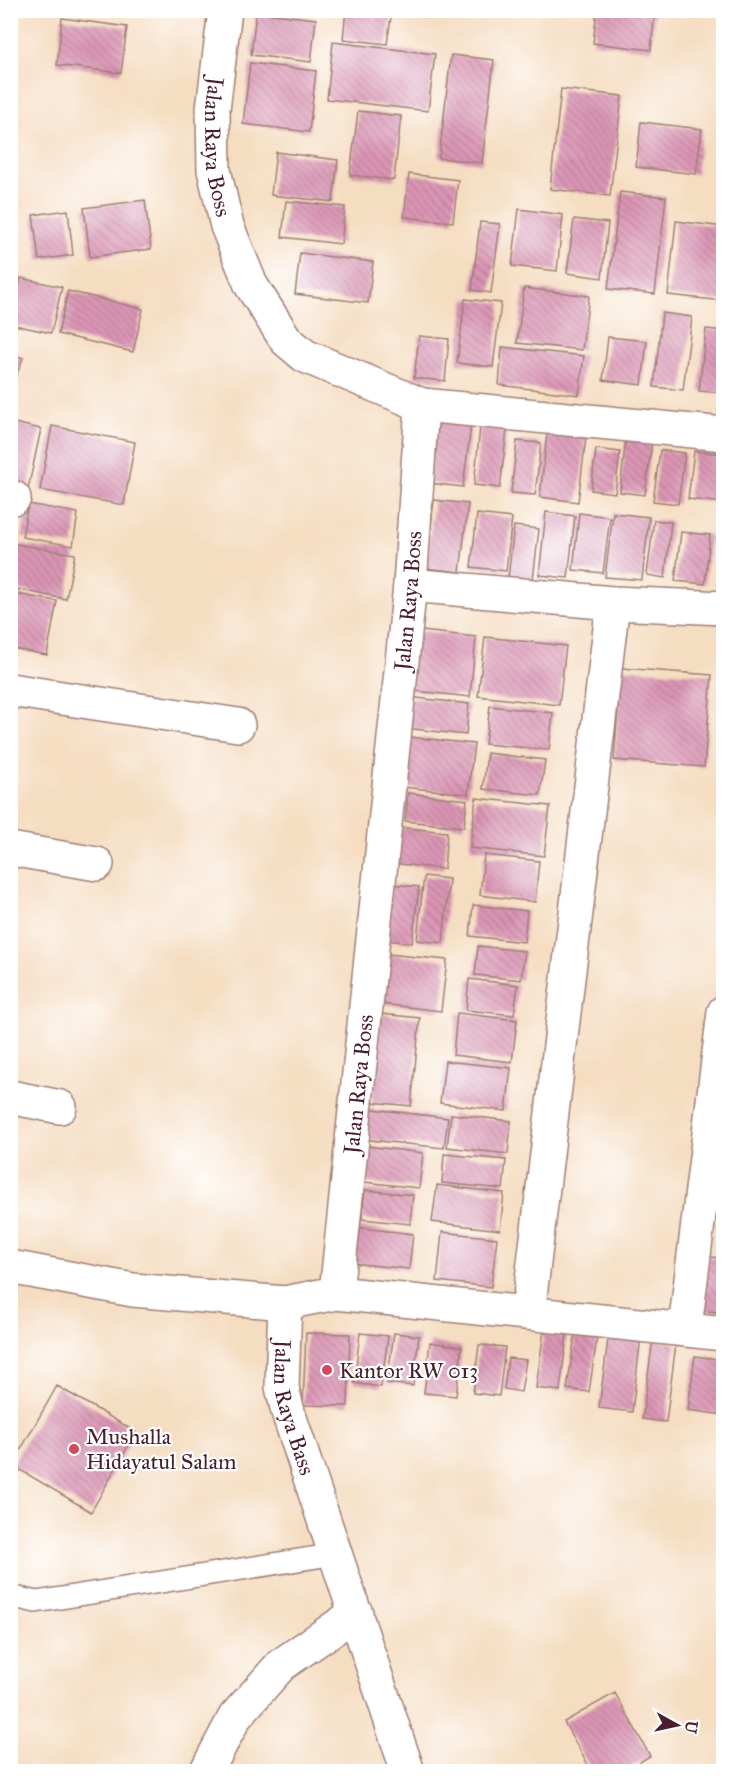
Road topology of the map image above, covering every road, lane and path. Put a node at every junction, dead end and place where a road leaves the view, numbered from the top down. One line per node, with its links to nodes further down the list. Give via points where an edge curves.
1 (225, 10): 2 (street, Jalan Raya Boss, via 213,109 214,170 227,226 251,285 286,340 305,356)
2 (422, 405): 3 (street); 4 (street, Jalan Raya Boss)
3 (723, 434)
4 (410, 585): 5 (street); 15 (street, Jalan Raya Boss)
5 (613, 603): 6 (street); 17 (street)
6 (723, 608)
7 (10, 690): 8 (street)
8 (238, 725)
9 (10, 849): 10 (street)
10 (97, 864)
11 (723, 1012): 18 (street)
12 (10, 1097): 13 (street)
13 (60, 1107)
14 (10, 1267): 16 (street, via 133,1290)
15 (336, 1293): 16 (street); 17 (street)
16 (285, 1303): 20 (street, Jalan Raya Bass, via 282,1387)
17 (528, 1313): 18 (street)
18 (685, 1328): 19 (street)
19 (723, 1334)
20 (336, 1554): 21 (lane, via 36,1602); 22 (street, Jalan Raya Bass)
21 (10, 1596)
22 (356, 1613): 23 (street, via 282,1665 234,1717); 24 (street, Jalan Raya Bass)
23 (206, 1772)
24 (408, 1772)

